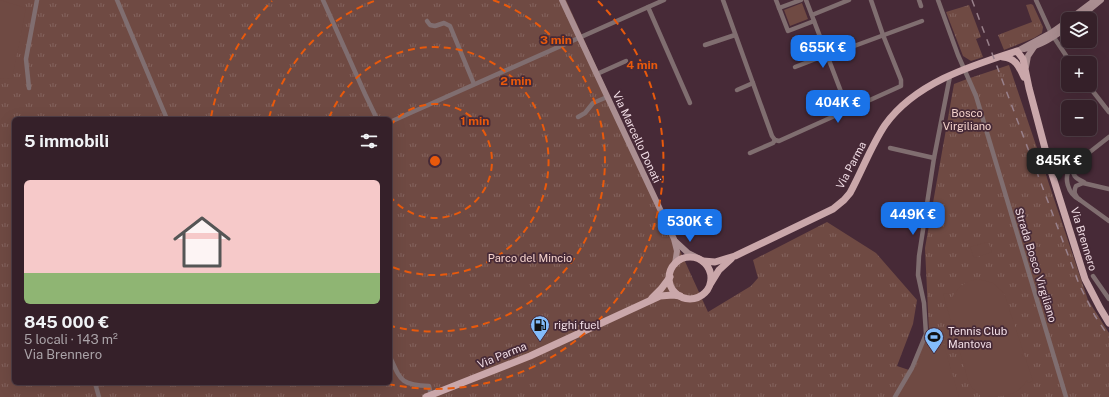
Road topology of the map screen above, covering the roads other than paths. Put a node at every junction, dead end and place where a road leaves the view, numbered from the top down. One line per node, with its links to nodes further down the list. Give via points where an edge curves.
1 (37, 0): 46 (street, via 26,58)
2 (117, 0): 54 (street)
3 (323, 0): 55 (street)
4 (562, 0): 31 (street, Via Marcello Donati)
5 (664, 0): 18 (street)
6 (723, 0): 28 (street)
7 (776, 0): 19 (street)
8 (801, 0): 19 (street)
9 (849, 0): 22 (street)
10 (871, 0): 29 (street)
11 (919, 0): 17 (street)
12 (938, 0): 41 (street, Strada Bosco Virgiliano)
13 (1036, 0): 30 (street)
14 (1095, 0): 20 (street)
15 (1101, 0): 21 (street)
16 (808, 1): 22 (street)
17 (921, 6)
18 (648, 7): 31 (street); 51 (street)
19 (779, 8): 24 (street, via 788,31)
20 (1079, 12)
21 (1086, 12)
22 (812, 15): 24 (street)
23 (427, 21): 45 (street, via 430,25 444,23 450,26)
24 (814, 21): 35 (street)
25 (922, 21): 29 (street)
26 (1061, 27): 30 (street)
27 (1061, 30): 30 (street)
28 (735, 34): 32 (street); 44 (street)
29 (883, 35): 35 (street); 52 (street, via 902,84)
30 (1052, 35): 33 (street); 34 (street); 37 (street)
31 (580, 38): 42 (street, Via Marcello Donati); 45 (street)
32 (705, 45)
33 (1034, 47): 34 (street); 47 (street, Via Brennero, via 1026,64)
34 (1017, 51): 36 (main road, Via Parma); 39 (street, Via Brennero); 47 (main road, Via Brennero, via 1023,59)
35 (827, 55): 40 (street); 52 (street)
36 (1000, 56): 39 (main road, via 1010,58); 41 (main road, Via Parma)
37 (1066, 56)
38 (626, 61): 42 (street)
39 (1018, 64): 47 (main road, Via Brennero)
40 (795, 66)
41 (965, 70): 43 (main road, Via Parma); 84 (street, Strada Bosco Virgiliano, via 976,96)
42 (596, 74): 50 (street, Via Marcello Donati)
43 (950, 76): 62 (street); 69 (main road, Via Parma, via 919,92 891,117 850,193 840,204)
44 (753, 83): 48 (street); 59 (street)
45 (474, 84): 57 (street)
46 (29, 88)
47 (1029, 88): 78 (main road, Via Brennero, via 1086,279)
48 (737, 90)
49 (1093, 92): 53 (street)
50 (607, 97): 56 (street, via 593,103); 68 (street, Via Marcello Donati)
51 (690, 103)
52 (848, 110): 59 (street, via 779,141)
53 (1109, 112)
54 (166, 117)
55 (376, 117)
56 (578, 117)
57 (392, 121)
58 (1109, 137): 63 (street)
59 (775, 140): 61 (street)
60 (890, 148): 62 (street)
61 (750, 153)
62 (934, 158): 83 (street, via 918,276 924,302 926,334 912,368)
63 (1079, 161): 64 (street, via 1074,168 1074,175); 66 (street, via 1070,169 1067,179 1071,193)
64 (1086, 183): 65 (street); 66 (street, via 1076,186 1075,194)
65 (1109, 188)
66 (1080, 200): 67 (street)
67 (1109, 220)
68 (674, 240): 70 (street, Via Marcello Donati); 71 (street, Via Marcello Donati, via 677,251)
69 (735, 256): 70 (main road, Via Parma, via 715,262); 74 (main road, Via Parma, via 719,270)
70 (700, 260): 71 (main road, via 686,258); 74 (main road, via 710,271)
71 (675, 264): 73 (main road)
72 (1094, 276): 76 (street)
73 (670, 277): 75 (main road, via 674,291); 77 (main road, Via Parma)
74 (710, 283): 75 (main road, via 705,292 698,297)
75 (680, 296): 77 (main road, Via Parma, via 665,295)
76 (1109, 299)
77 (645, 303): 81 (main road, Via Parma, via 530,356)
78 (1109, 323)
79 (392, 361): 81 (street, Via Parma, via 399,377 406,383 428,386)
80 (96, 385): 82 (street)
81 (428, 396)
82 (99, 397)
83 (895, 397)
84 (1066, 397)

